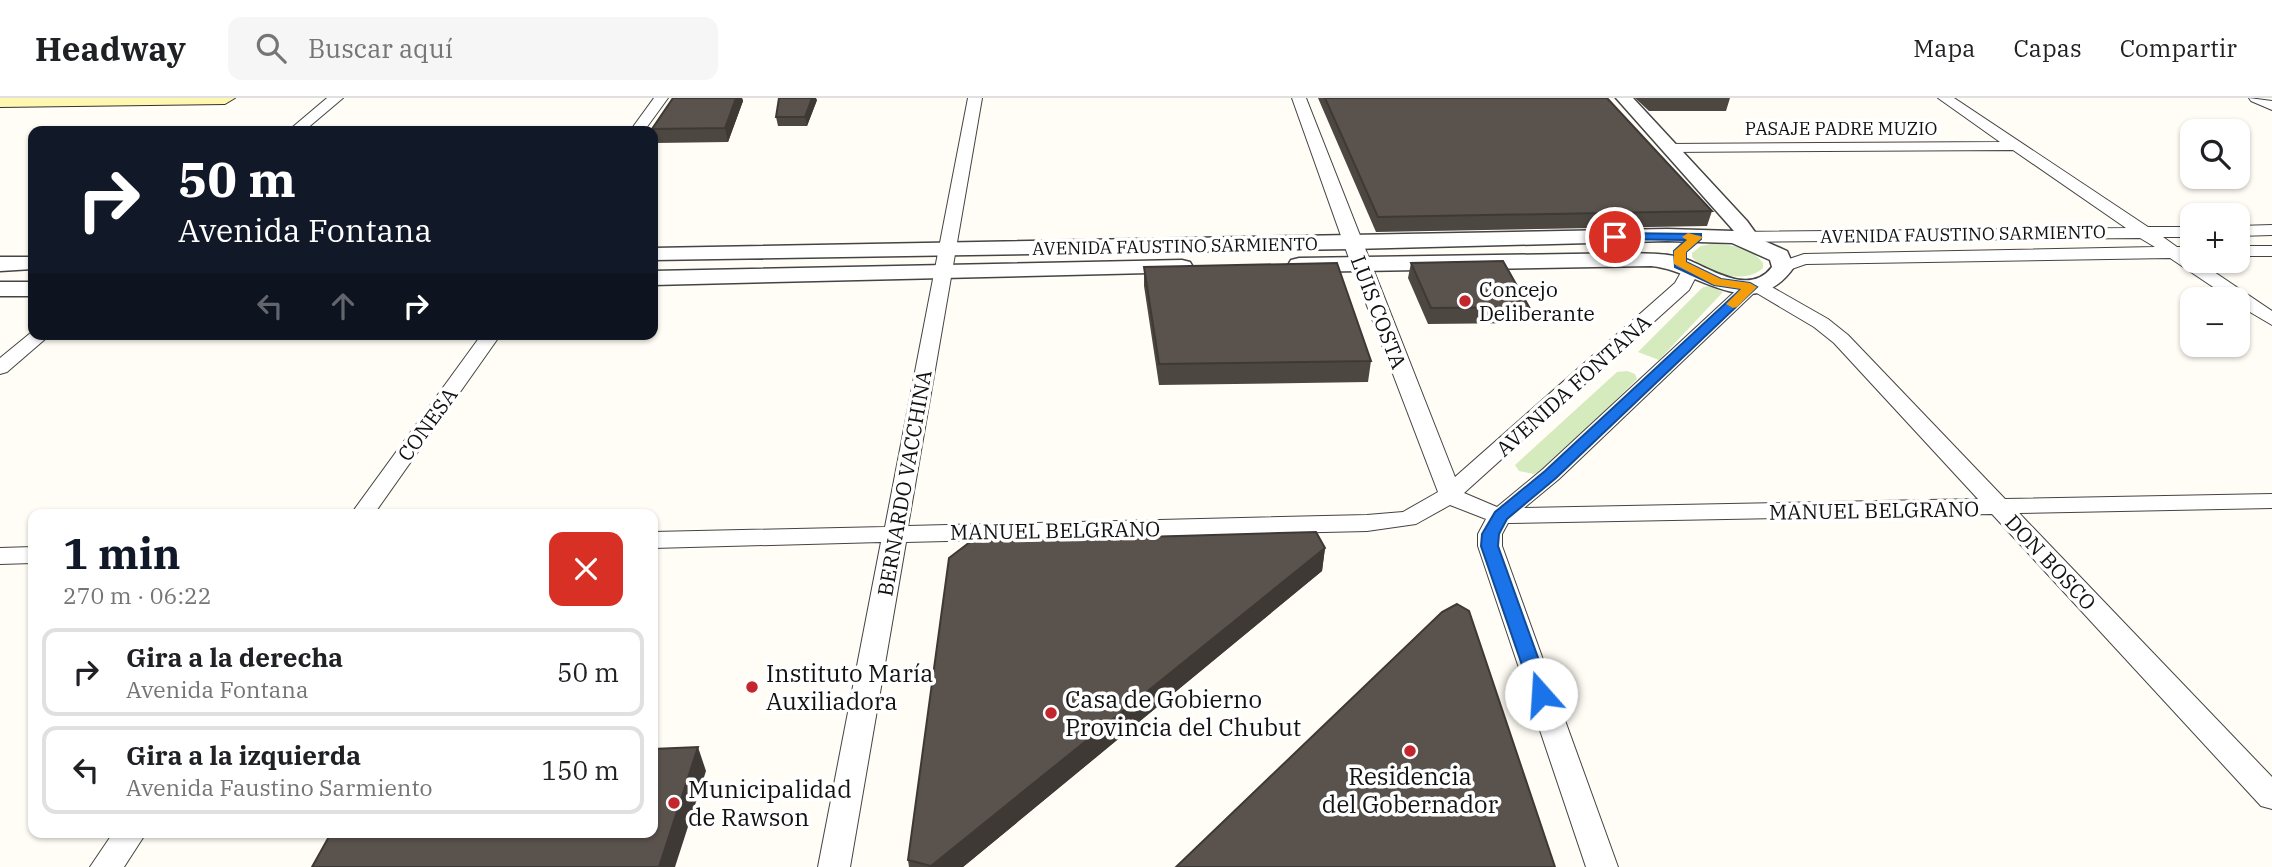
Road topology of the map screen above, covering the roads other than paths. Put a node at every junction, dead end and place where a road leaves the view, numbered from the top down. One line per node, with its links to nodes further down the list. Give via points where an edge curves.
1 (225, 98): 10 (main road)
2 (336, 98): 12 (street)
3 (661, 98): 13 (street)
4 (975, 98): 27 (street, BERNARDO VACCHINA)
5 (1299, 98): 26 (street, LUIS COSTA)
6 (1604, 98): 20 (street)
7 (1624, 98): 15 (street)
8 (1945, 98): 14 (street)
9 (2256, 98): 11 (street)
10 (8, 102)
11 (2272, 106)
12 (301, 126)
13 (641, 126)
14 (2015, 146): 15 (street, PASAJE PADRE MUZIO); 18 (street)
15 (1668, 148): 20 (street)
16 (2272, 230): 17 (street)
17 (2250, 231)
18 (2145, 232): 19 (street, AVENIDA FAUSTINO SARMIENTO); 20 (street, AVENIDA FAUSTINO SARMIENTO); 21 (street)
19 (2180, 232)
20 (1729, 238): 26 (street, AVENIDA FAUSTINO SARMIENTO, via 1667,235); 30 (street, via 1779,256); 31 (street, via 1680,251)
21 (2180, 250)
22 (2250, 251): 23 (street)
23 (2272, 251)
24 (2180, 252): 30 (street, AVENIDA FAUSTINO SARMIENTO, via 1804,259)
25 (658, 254): 27 (street, AVENIDA FAUSTINO SARMIENTO)
26 (1356, 254): 27 (street, AVENIDA FAUSTINO SARMIENTO); 27 (street, AVENIDA FAUSTINO SARMIENTO, via 1214,267); 31 (street, AVENIDA FAUSTINO SARMIENTO, via 1634,259); 41 (street, LUIS COSTA)
27 (945, 261): 33 (street, AVENIDA FAUSTINO SARMIENTO); 46 (street, BERNARDO VACCHINA)
28 (28, 263): 29 (street)
29 (0, 264)
30 (1783, 267): 34 (street, AVENIDA FAUSTINO SARMIENTO)
31 (1685, 268): 34 (street, AVENIDA FAUSTINO SARMIENTO, via 1718,282); 41 (street, AVENIDA FONTANA, via 1683,286)
32 (2212, 273): 37 (street)
33 (658, 278)
34 (1754, 287): 43 (street, DON BOSCO, via 1821,323 1840,339); 45 (street, via 1551,474)
35 (0, 289): 36 (street)
36 (28, 289)
37 (2272, 319)
38 (35, 340): 40 (street)
39 (488, 340): 44 (street, CONESA)
40 (0, 368)
41 (1450, 494): 45 (street); 46 (street, MANUEL BELGRANO, via 1408,519 1367,523)
42 (2272, 501): 43 (street, MANUEL BELGRANO)
43 (2000, 508): 45 (street, MANUEL BELGRANO); 50 (street, DON BOSCO)
44 (366, 509)
45 (1489, 513): 54 (street, via 1490,546)
46 (895, 534): 47 (street, MANUEL BELGRANO); 53 (street, BERNARDO VACCHINA)
47 (658, 540)
48 (28, 555): 49 (street)
49 (0, 556)
50 (2272, 797)
51 (127, 838): 52 (street)
52 (106, 867)
53 (834, 867)
54 (1602, 867)

